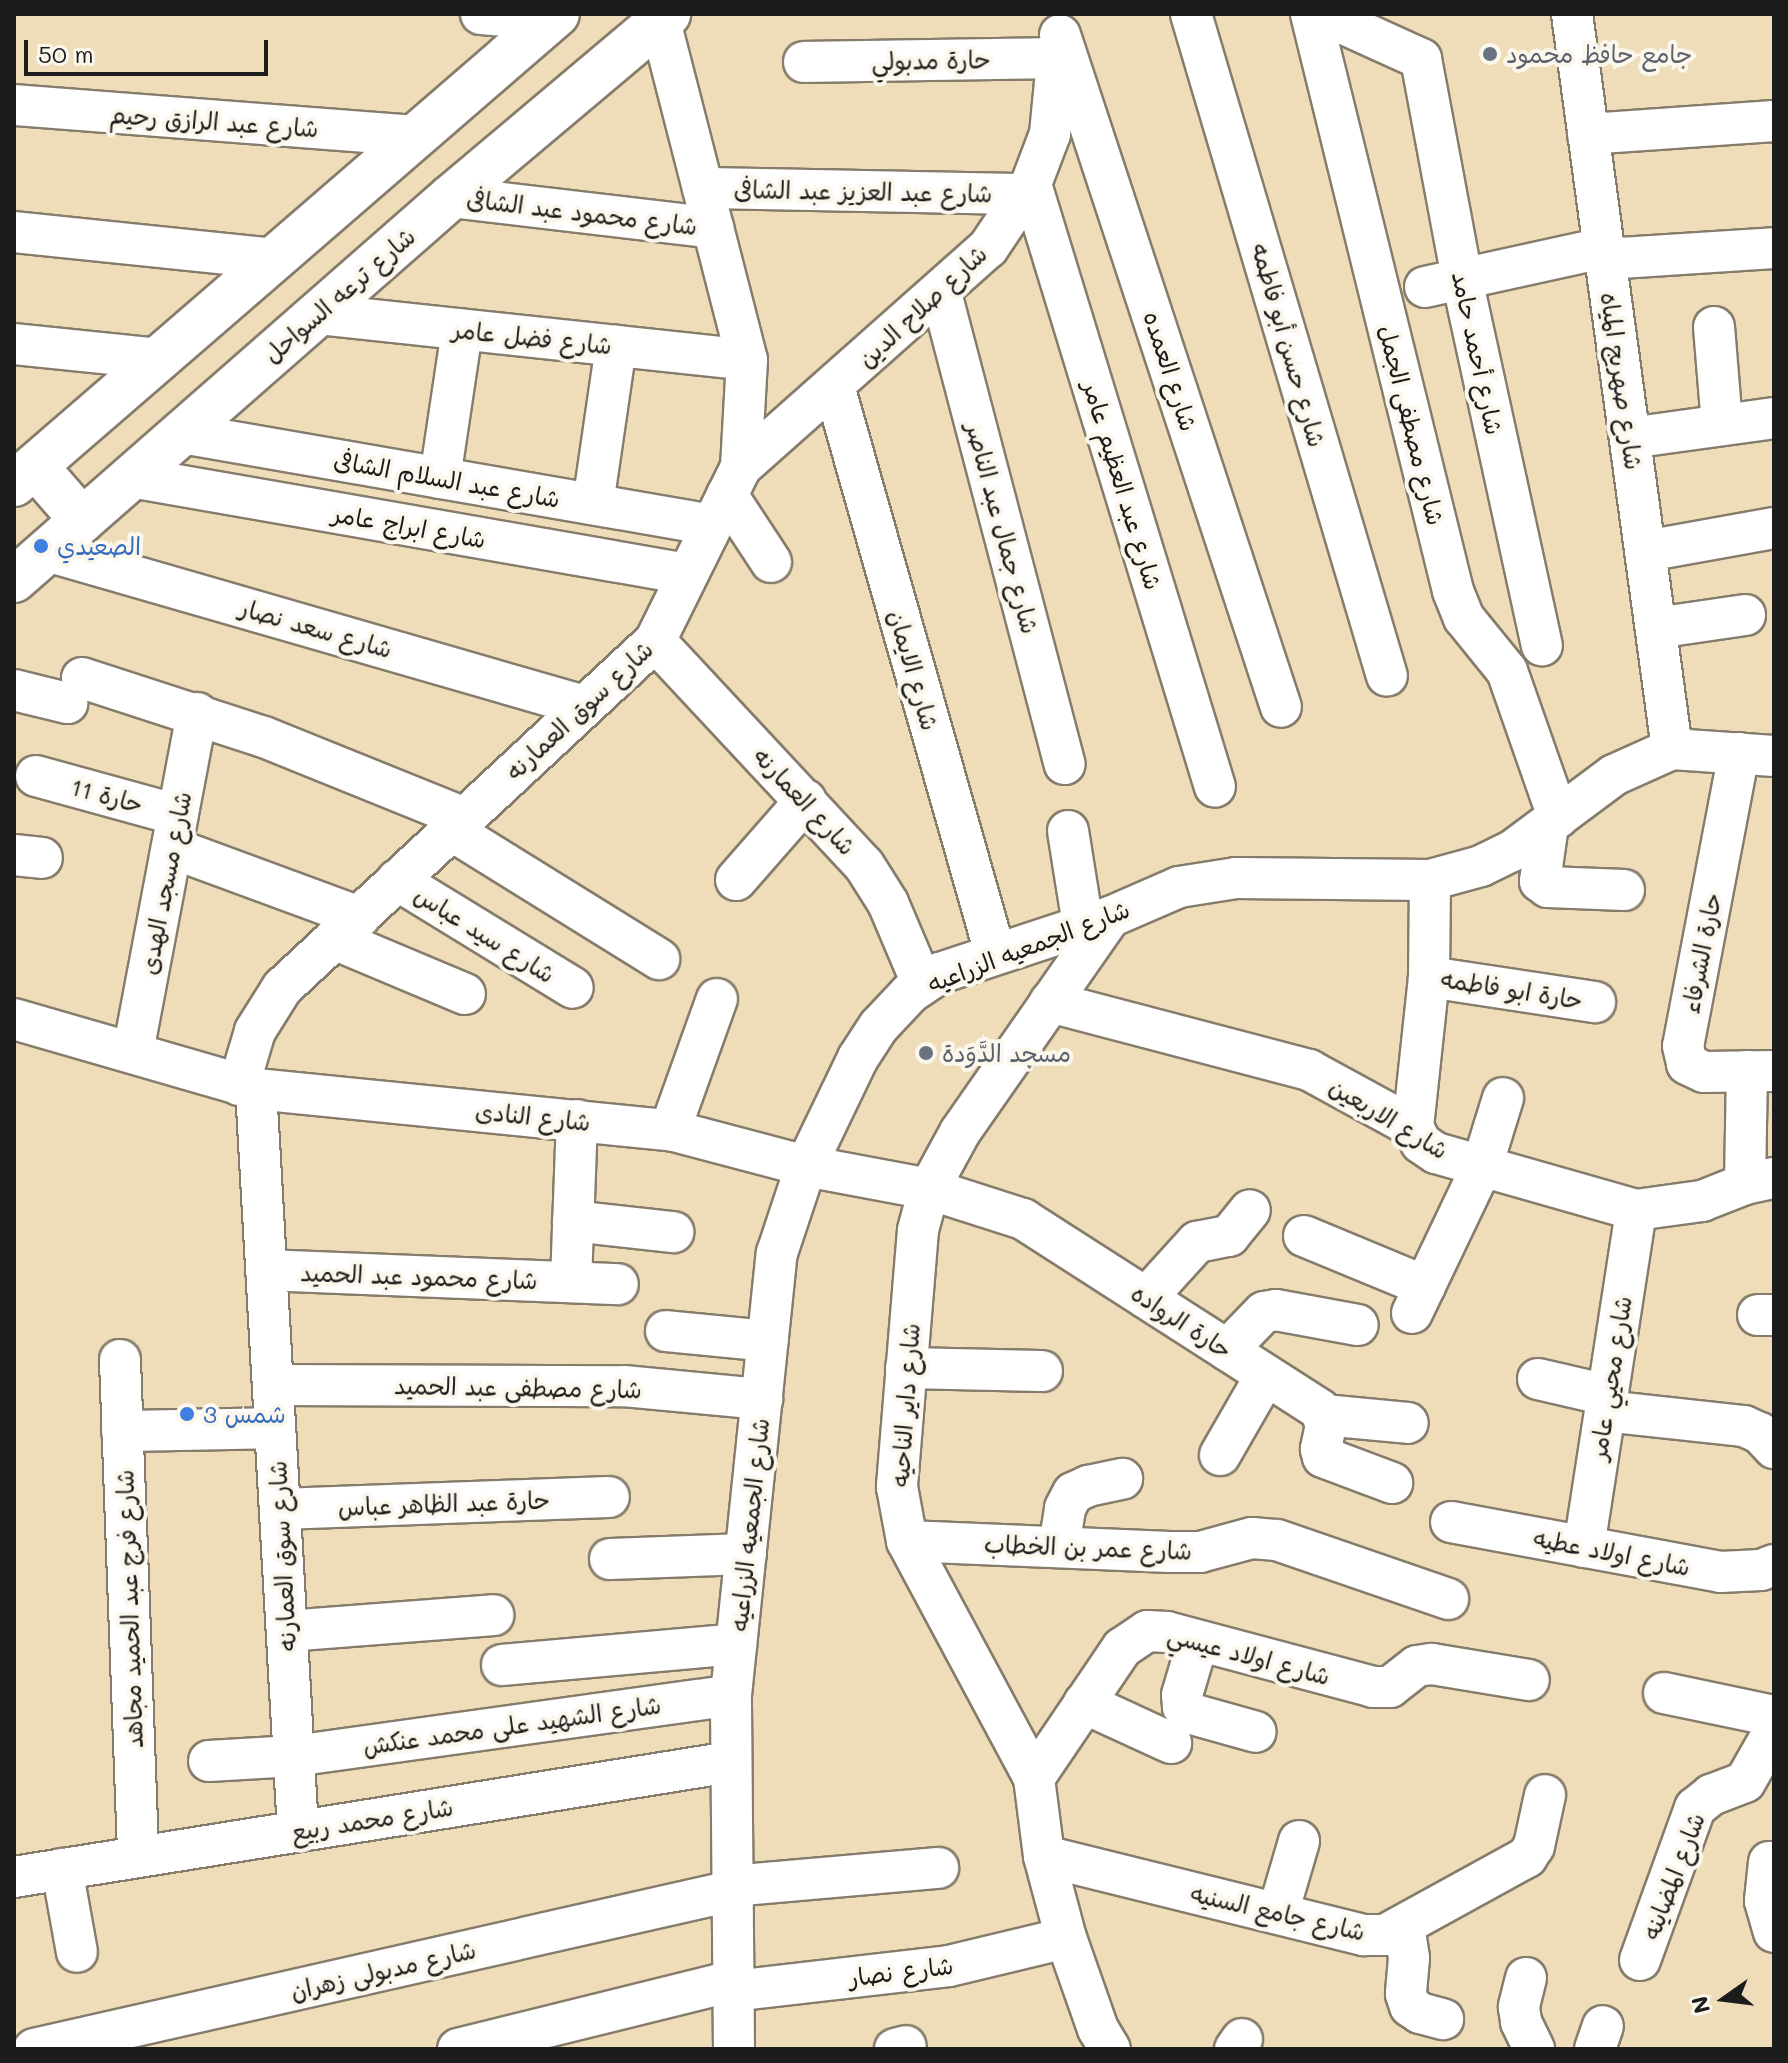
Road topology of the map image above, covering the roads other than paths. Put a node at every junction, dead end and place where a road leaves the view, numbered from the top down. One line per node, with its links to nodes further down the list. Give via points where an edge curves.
1 (481, 14): 6 (street)
2 (1191, 14): 52 (street, شارع حسن أبو فاطمه)
3 (1311, 14): 63 (street, شارع مصطفى الجمل, via 1453,591 1464,618 1507,671)
4 (1322, 14): 22 (street, شارع أحمد حامد, via 1421,59)
5 (1572, 14): 12 (street, شارع صهريج المياه)
6 (553, 17): 13 (main road)
7 (664, 17): 14 (street, شارع سوق العمارنه); 16 (main road, شارع ترعه السواحل)
8 (1059, 36): 9 (street, حارة مدبولي); 15 (street, شارع صلاح الدين, via 1050,134); 55 (street, شارع العمده)
9 (804, 62)
10 (14, 105): 13 (street, شارع عبد الرازق رحيم)
11 (1774, 121): 12 (street)
12 (1588, 134): 20 (street, شارع صهريج المياه)
13 (415, 136): 21 (main road)
14 (703, 188): 15 (street, شارع عبد العزيز عبد الشافى); 17 (street, شارع سوق العمارنه)
15 (1027, 189): 23 (street, شارع صلاح الدين, via 988,248); 61 (street, شارع عبد العظيم عامر)
16 (451, 197): 17 (street, شارع محمود عبد الشافى); 24 (main road, شارع ترعه السواحل)
17 (713, 228): 30 (street, شارع سوق العمارنه)
18 (14, 232): 21 (street)
19 (1774, 248): 20 (street)
20 (1604, 254): 22 (street); 35 (street, شارع صهريج المياه)
21 (274, 259): 29 (main road)
22 (1443, 283): 51 (street, شارع أحمد حامد)
23 (941, 293): 31 (street, شارع صلاح الدين); 59 (street, شارع جمال عبد الناصر)
24 (318, 314): 26 (street, شارع فضل عامر); 34 (main road, شارع ترعه السواحل)
25 (1714, 327): 33 (street)
26 (462, 330): 28 (street, شارع فضل عامر); 38 (street)
27 (14, 344): 29 (street)
28 (616, 346): 30 (street, شارع فضل عامر); 40 (street)
29 (158, 359): 36 (main road)
30 (747, 360): 39 (street, شارع سوق العمارنه)
31 (834, 386): 39 (street, شارع صلاح الدين); 73 (street, شارع الايمان)
32 (1774, 418): 33 (street)
33 (1722, 425): 35 (street)
34 (182, 433): 37 (main road, شارع ترعه السواحل); 38 (street, شارع عبد السلام الشافى)
35 (1630, 438): 44 (street, شارع صهريج المياه)
36 (25, 475): 41 (main road)
37 (131, 477): 41 (main road, شارع ترعه السواحل); 46 (street, شارع ابراج عامر)
38 (440, 478): 40 (street, شارع عبد السلام الشافى)
39 (727, 496): 40 (street, شارع عبد السلام الشافى); 45 (street); 46 (street, شارع سوق العمارنه)
40 (593, 504)
41 (82, 520): 43 (main road, شارع ترعه السواحل)
42 (1774, 528): 44 (street)
43 (47, 551): 47 (main road, شارع ترعه السواحل); 54 (street, شارع سعد نصار)
44 (1646, 551): 49 (street, شارع صهريج المياه)
45 (771, 562)
46 (687, 574): 50 (street, شارع سوق العمارنه)
47 (14, 580)
48 (1745, 615): 49 (street)
49 (1656, 628): 57 (street, شارع صهريج المياه)
50 (655, 641): 54 (street, شارع سوق العمارنه); 62 (street, شارع العمارنه)
51 (1542, 645)
52 (1387, 676)
53 (14, 690): 56 (street, via 74,690)
54 (584, 706): 64 (street, شارع سوق العمارنه)
55 (1281, 707)
56 (197, 713): 64 (street, via 331,762); 65 (street, شارع مسجد الهدى)
57 (1672, 749): 58 (street); 63 (street, شارع الجمعيه الزراعيه, via 1614,775)
58 (1756, 754): 84 (street, حارة الشرفاء, via 1683,1046 1687,1064 1704,1072)
59 (1065, 764)
60 (36, 776): 65 (street, حارة 11)
61 (1215, 787)
62 (806, 800): 68 (street); 76 (street, شارع العمارنه, via 864,865 888,903)
63 (1553, 821): 69 (street, شارع الجمعيه الزراعيه, via 1481,866); 70 (street, شارع مصطفى الجمل, via 1540,881 1548,887)
64 (458, 824): 67 (street, شارع سوق العمارنه); 74 (street)
65 (175, 831): 72 (street, حارة 11); 83 (street, شارع مسجد الهدى)
66 (1068, 831): 71 (street)
67 (397, 880): 72 (street, شارع سوق العمارنه); 77 (street, شارع سيد عباس)
68 (736, 880)
69 (1430, 880): 71 (street, شارع الجمعيه الزراعيه, via 1209,880); 75 (street)
70 (1624, 890)
71 (1096, 921): 73 (street, شارع الجمعيه الزراعيه); 80 (street, شارع داير الناحيه)
72 (347, 928): 78 (street, حارة 11); 85 (street, شارع سوق العمارنه, via 282,988 255,1031)
73 (995, 953): 76 (street, شارع الجمعيه الزراعيه)
74 (659, 959)
75 (1429, 977): 81 (street, حارة ابو فاطمه); 88 (street)
76 (922, 983): 90 (street, شارع الجمعيه الزراعيه, via 898,1004 858,1058)
77 (573, 988)
78 (465, 994)
79 (717, 999): 89 (street)
80 (1050, 1002): 88 (street, شارع الاربعين, via 1309,1070); 93 (street, شارع داير الناحيه, via 944,1156)
81 (1595, 1002)
82 (14, 1019): 83 (street, شارع النادى)
83 (133, 1052): 85 (street, شارع النادى)
84 (1761, 1071): 92 (street)
85 (247, 1087): 87 (street, شارع النادى); 99 (street, شارع سوق العمارنه)
86 (1503, 1098): 91 (street)
87 (577, 1120): 89 (street, شارع النادى); 96 (street, شارع محمود عبد الحميد)
88 (1413, 1127): 91 (street, شارع الاربعين, via 1421,1143 1436,1153)
89 (670, 1130): 90 (street, شارع النادى)
90 (806, 1166): 93 (street, حارة الرواده); 105 (street, شارع الجمعيه الزراعيه, via 777,1253)
91 (1482, 1166): 95 (street, شارع الاربعين); 98 (street, via 1418,1299)
92 (1759, 1181): 95 (street, via 1702,1201)
93 (929, 1189): 102 (street, حارة الرواده, via 1023,1219); 108 (street, شارع داير الناحيه, via 918,1230)
94 (1250, 1210): 102 (street, via 1229,1236 1197,1242)
95 (1636, 1210): 114 (street, شارع محيي عامر)
96 (573, 1221): 97 (street); 100 (street, شارع محمود عبد الحميد)
97 (673, 1232)
98 (1304, 1236)
99 (266, 1270): 100 (street, شارع محمود عبد الحميد); 112 (street, شارع سوق العمارنه)
100 (571, 1282): 101 (street, شارع محمود عبد الحميد)
101 (618, 1284)
102 (1146, 1298): 106 (street, حارة الرواده)
103 (1358, 1325): 106 (street, via 1264,1312)
104 (666, 1331): 105 (street)
105 (768, 1341): 113 (street, شارع الجمعيه الزراعيه)
106 (1227, 1350): 110 (street, حارة الرواده)
107 (120, 1360): 118 (street, شارع فرج عبد الحميد مجاهد)
108 (906, 1368): 109 (street); 126 (street, شارع داير الناحيه, via 897,1487)
109 (1042, 1371)
110 (1266, 1375): 115 (street, حارة الرواده); 120 (street)
111 (1538, 1379): 114 (street)
112 (273, 1385): 113 (street, شارع مصطفى عبد الحميد, via 624,1386); 117 (street, شارع سوق العمارنه)
113 (762, 1399): 129 (street, شارع الجمعيه الزراعيه)
114 (1606, 1403): 119 (street, via 1744,1426); 128 (street, شارع محيي عامر)
115 (1324, 1415): 116 (street); 122 (street, via 1323,1457)
116 (1408, 1423)
117 (275, 1428): 118 (street); 124 (street, شارع سوق العمارنه)
118 (122, 1431): 154 (street, شارع فرج عبد الحميد مجاهد)
119 (1774, 1448)
120 (1220, 1455)
121 (1122, 1479): 127 (street, via 1073,1493)
122 (1392, 1483)
123 (609, 1497): 124 (street, حارة عبد الظاهر عباس)
124 (280, 1509): 134 (street, شارع سوق العمارنه)
125 (1451, 1522): 128 (street, شارع اولاد عطيه)
126 (907, 1541): 127 (street, شارع عمر بن الخطاب); 149 (street, شارع داير الناحيه)
127 (1059, 1547): 132 (street, شارع عمر بن الخطاب, via 1200,1552 1252,1538 1277,1540)
128 (1584, 1547): 131 (street, شارع اولاد عطيه, via 1720,1572)
129 (746, 1554): 130 (street); 136 (street, شارع الجمعيه الزراعيه)
130 (610, 1559)
131 (1774, 1565)
132 (1448, 1599)
133 (493, 1615): 134 (street)
134 (287, 1631): 146 (street, شارع سوق العمارنه)
135 (1198, 1641): 138 (street, شارع اولاد عيسي, via 1373,1687 1390,1687 1417,1666 1432,1664); 141 (street, شارع اولاد عيسي, via 1157,1631 1138,1635 1122,1648); 144 (street, via 1183,1707)
136 (736, 1644): 137 (street); 140 (street, شارع الجمعيه الزراعيه)
137 (502, 1665)
138 (1529, 1680)
139 (1664, 1693): 142 (street)
140 (731, 1695): 146 (street, شارع الشهيد على محمد عنكش); 148 (street, شارع الجمعيه الزراعيه)
141 (1084, 1703): 145 (street); 149 (street, شارع اولاد عيسي)
142 (1774, 1716)
143 (1774, 1731): 165 (street, شارع المضاينه, via 1745,1782 1711,1795 1695,1808)
144 (1256, 1732)
145 (1171, 1743)
146 (294, 1756): 147 (street, شارع الشهيد على محمد عنكش); 151 (street, شارع سوق العمارنه)
147 (209, 1761)
148 (730, 1762): 151 (street, شارع محمد ربيع); 159 (street, شارع الجمعيه الزراعيه)
149 (1034, 1778): 153 (street, شارع داير الناحيه)
150 (1545, 1795): 161 (street, شارع جامع السنيه, via 1527,1857)
151 (298, 1831): 154 (street, شارع محمد ربيع)
152 (1299, 1841): 160 (street)
153 (1044, 1856): 160 (street, شارع جامع السنيه); 163 (street, شارع داير الناحيه)
154 (138, 1857): 157 (street, شارع محمد ربيع)
155 (1769, 1862): 162 (street, via 1765,1901)
156 (938, 1868): 159 (street, شارع مدبولى زهران)
157 (62, 1869): 158 (street, شارع محمد ربيع); 164 (street)
158 (14, 1877)
159 (731, 1888): 167 (street, شارع الجمعيه الزراعيه); 169 (street, شارع مدبولى زهران)
160 (1278, 1913): 161 (street, شارع جامع السنيه, via 1364,1935 1385,1935)
161 (1404, 1926): 168 (street, via 1410,2006)
162 (1774, 1932)
163 (1066, 1938): 167 (street, شارع نصار, via 949,1966); 172 (street, شارع داير الناحيه)
164 (77, 1952)
165 (1640, 1960)
166 (1526, 1978): 173 (street, via 1519,2007)
167 (733, 1986): 170 (street, شارع نصار); 171 (street, شارع الجمعيه الزراعيه)
168 (1443, 2019)
169 (34, 2049)
170 (458, 2049)
171 (734, 2049)
172 (1110, 2049)
173 (1534, 2049)

